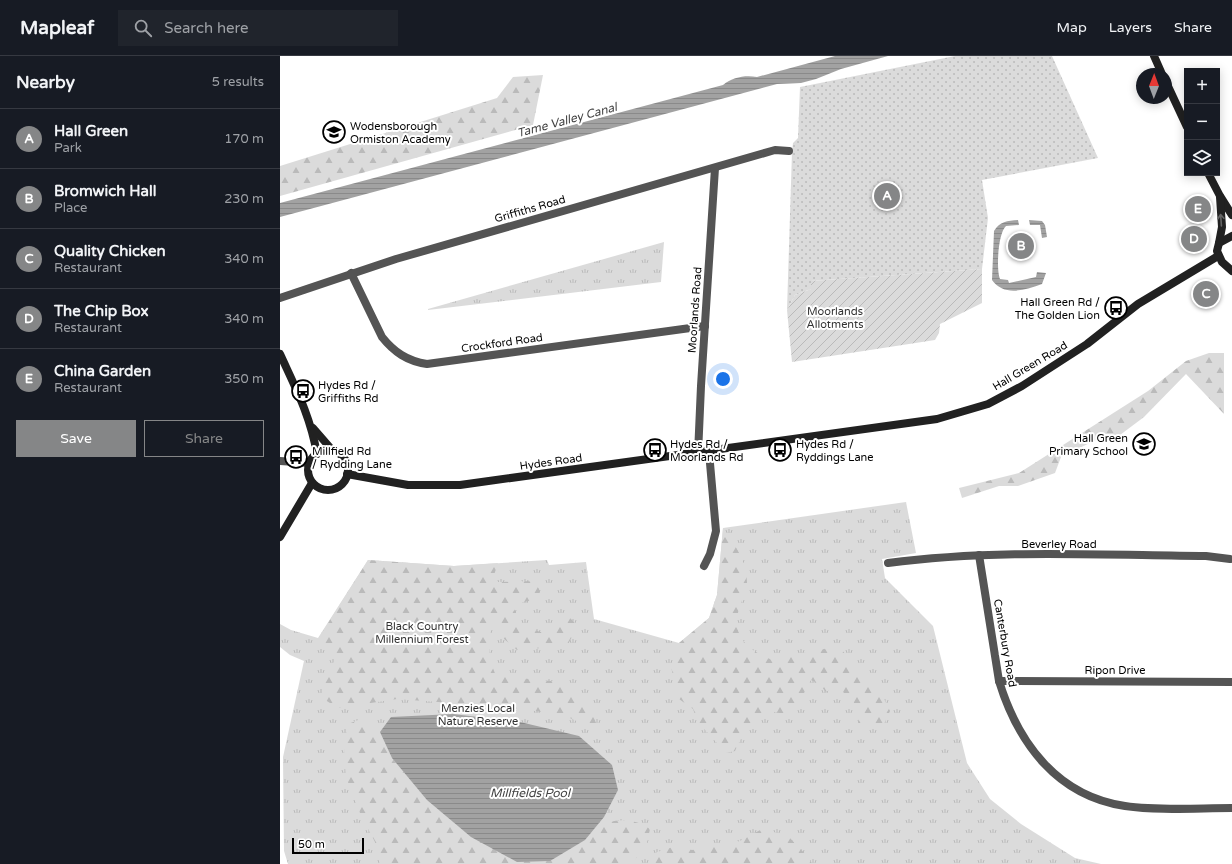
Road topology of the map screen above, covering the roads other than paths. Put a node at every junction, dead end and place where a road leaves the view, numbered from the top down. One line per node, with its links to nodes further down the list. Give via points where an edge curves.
1 (1154, 56): 2 (street)
2 (1159, 68)
3 (1172, 95): 4 (street)
4 (1184, 121)
5 (789, 151): 6 (street, Griffiths Road, via 775,150)
6 (716, 168): 14 (street, Griffiths Road); 16 (street, Moorlands Road)
7 (1210, 176): 8 (street)
8 (1220, 196): 9 (street); 11 (street, one-way to 8)
9 (1232, 215)
10 (1232, 236): 11 (street)
11 (1220, 243): 12 (street)
12 (1218, 256): 13 (street); 19 (street, Hall Green Road, via 1138,304 1087,344 1022,386 988,404 938,419)
13 (1232, 271)
14 (351, 273): 15 (street, Griffiths Road); 16 (street, Crockford Road, via 382,337 407,359 427,364)
15 (280, 298)
16 (705, 326): 23 (street, Moorlands Road)
17 (280, 354): 18 (street)
18 (312, 428): 20 (street); 22 (street)
19 (757, 444): 21 (street, Hydes Road)
20 (333, 451): 22 (street, via 326,450); 26 (street, via 336,451 344,461)
21 (709, 452): 23 (street, Hydes Road); 32 (street, via 716,531)
22 (317, 454): 25 (street)
23 (698, 454): 26 (street, Hydes Road, via 460,485 408,485)
24 (280, 461): 25 (street)
25 (310, 463): 27 (street, via 308,471)
26 (347, 474): 27 (street, via 342,484 335,489 324,489)
27 (312, 483): 28 (street)
28 (280, 537)
29 (979, 555): 30 (street, Beverley Road, via 1206,556); 31 (street, Beverley Road, via 932,557); 33 (street, Canterbury Road)
30 (1231, 560)
31 (888, 563)
32 (704, 566)
33 (999, 681): 34 (street, Ripon Drive); 35 (street, Canterbury Road, via 1009,710 1036,756 1047,768 1082,793 1126,806)
34 (1232, 682)
35 (1232, 808)

